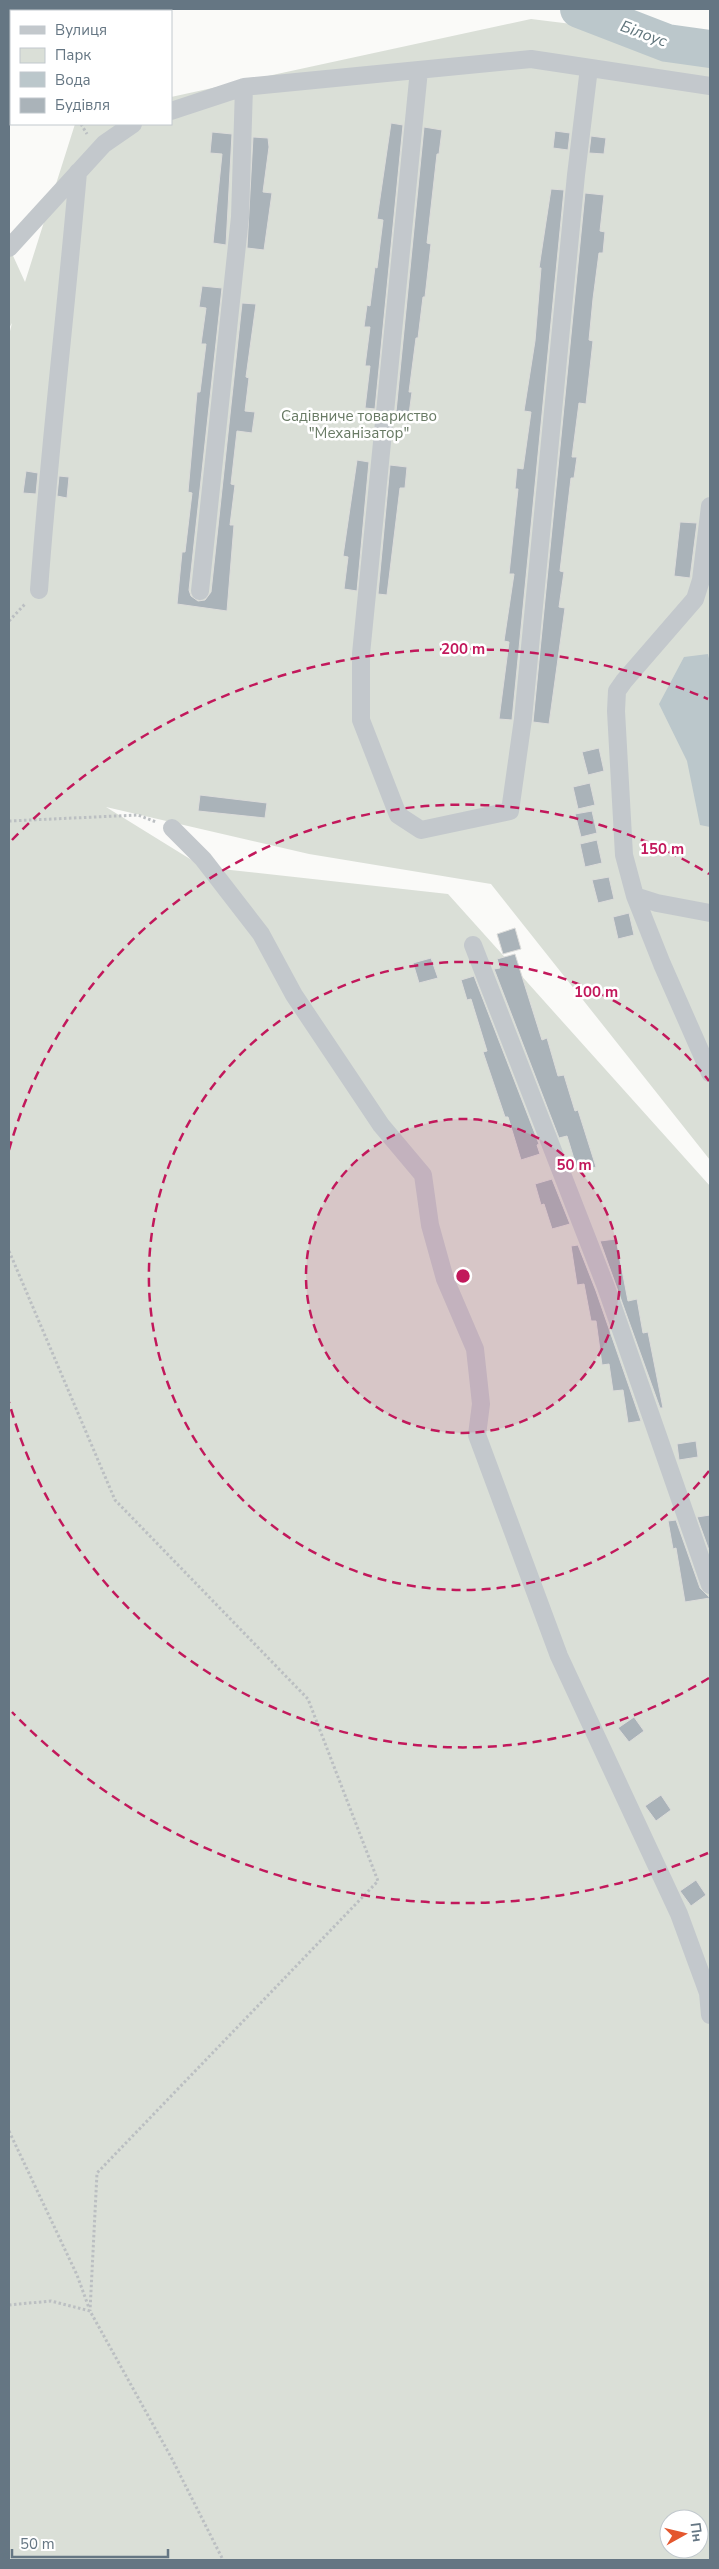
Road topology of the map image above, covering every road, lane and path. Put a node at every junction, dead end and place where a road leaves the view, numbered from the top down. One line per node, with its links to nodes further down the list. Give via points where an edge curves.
1 (589, 68): 2 (street, via 531,59); 2 (street, via 523,719 510,811 421,830 398,815 362,720 361,691 361,654); 3 (street)
2 (419, 70): 4 (street)
3 (710, 86)
4 (244, 87): 5 (street); 11 (street, via 240,217)
5 (172, 111)
6 (132, 125): 7 (street, via 104,144)
7 (78, 172): 8 (street); 10 (street, via 65,320 48,457)
8 (9, 248)
9 (710, 506): 15 (street, via 701,580 695,599 617,691 624,856)
10 (39, 590): 12 (path)
11 (200, 591)
12 (9, 621)
13 (9, 821): 14 (path, via 138,815)
14 (172, 828): 21 (street, via 203,859 261,934 294,995 381,1125 423,1175 430,1225 445,1280 475,1349 481,1404 477,1435 559,1656 679,1914 708,1993)
15 (636, 896): 16 (street); 18 (street)
16 (710, 913)
17 (473, 945): 20 (street, via 606,1287)
18 (710, 1072)
19 (9, 1251): 24 (path, via 115,1500 308,1699 378,1881 97,2172)
20 (710, 1585)
21 (710, 2016)
22 (9, 2131): 24 (path, via 77,2275)
23 (9, 2304): 24 (path, via 51,2301)
24 (90, 2311): 25 (path, via 171,2457)
25 (223, 2560)

